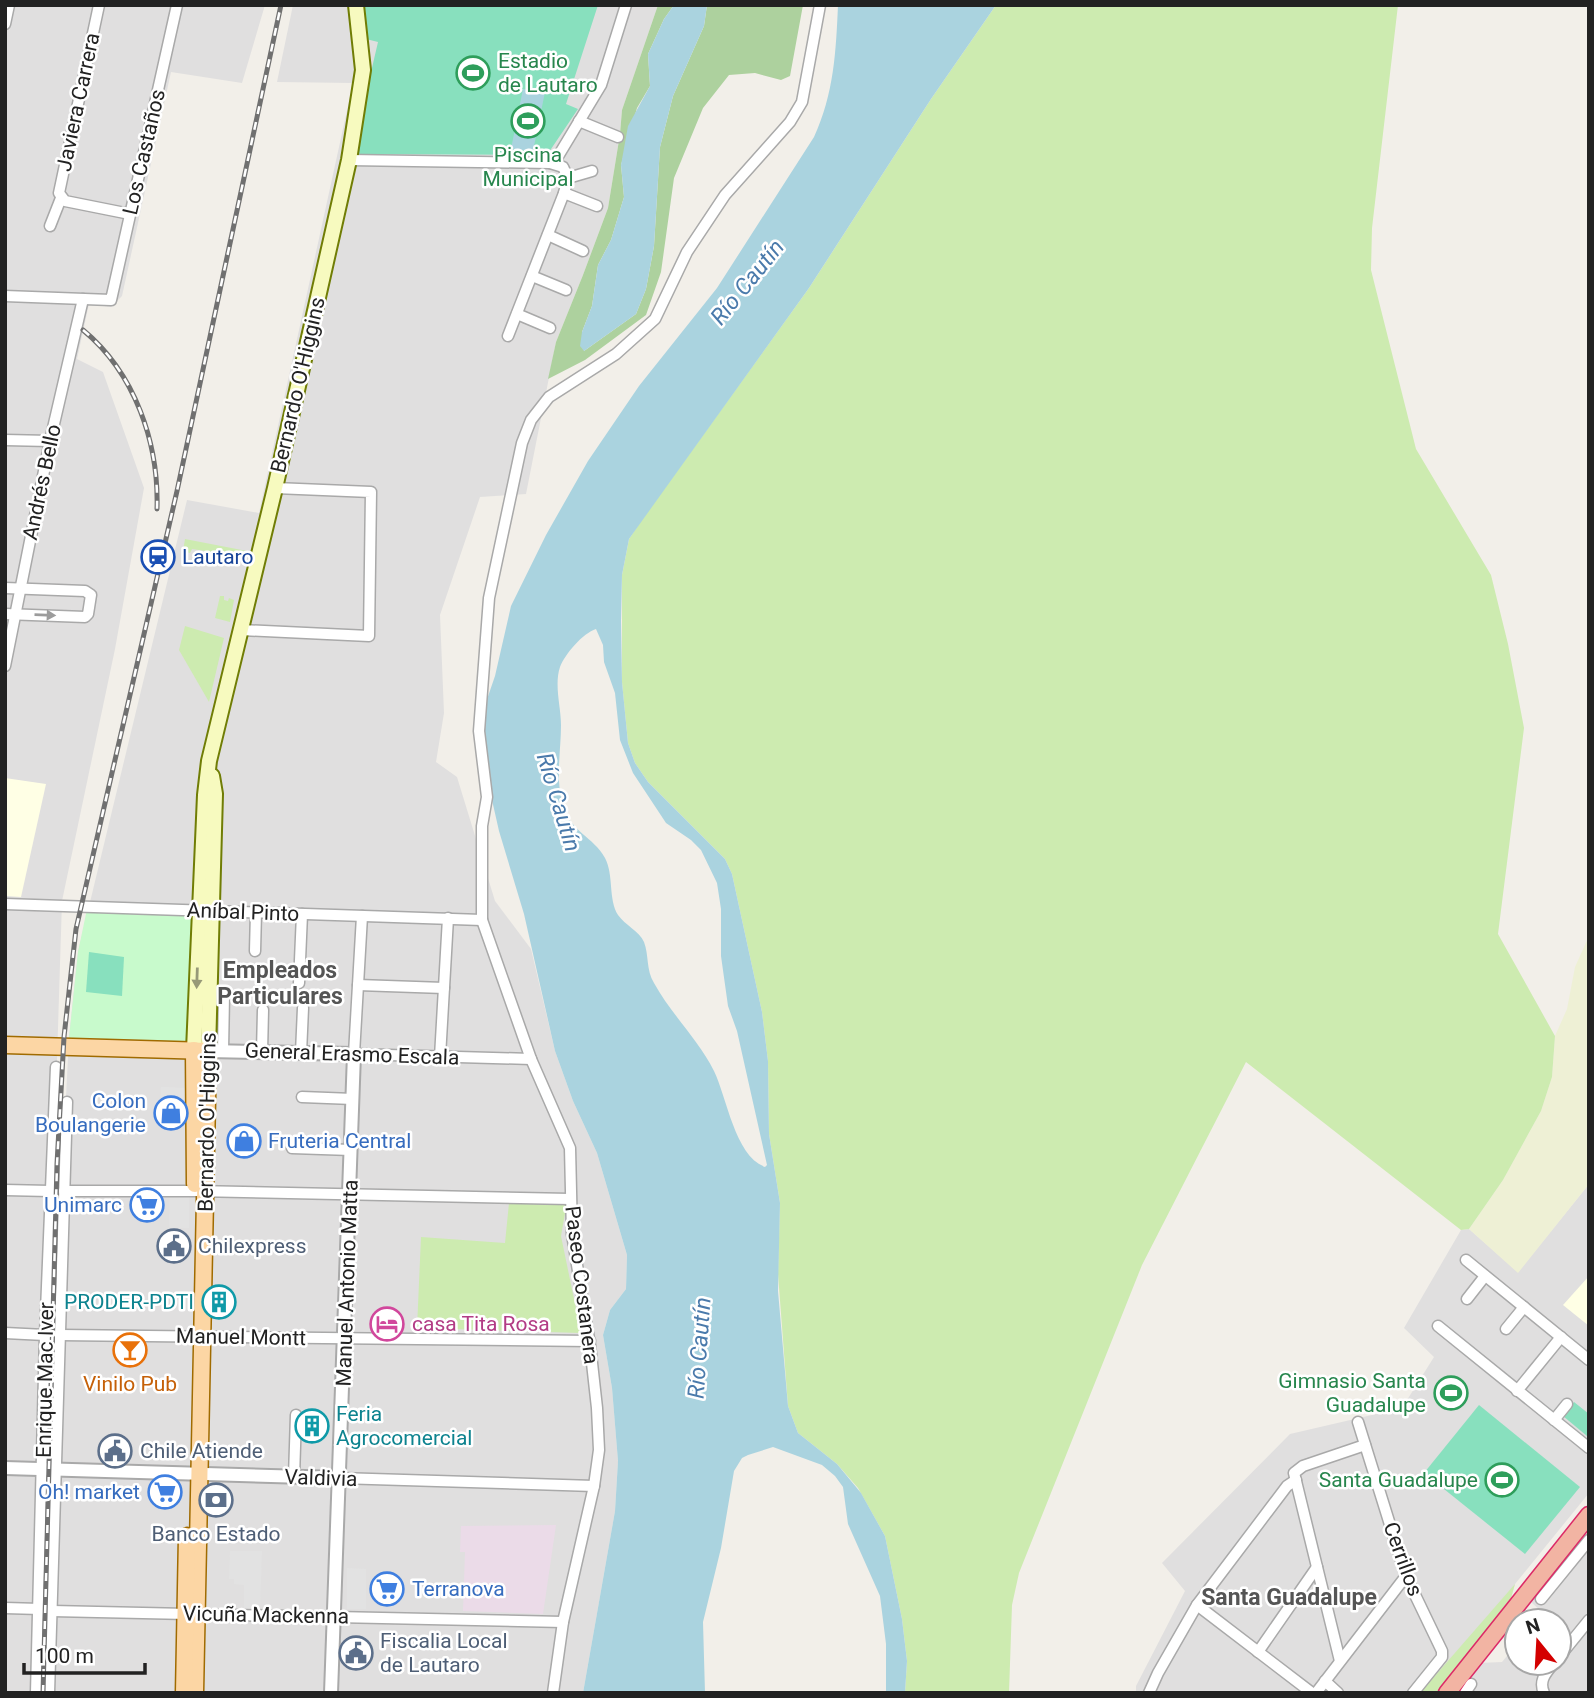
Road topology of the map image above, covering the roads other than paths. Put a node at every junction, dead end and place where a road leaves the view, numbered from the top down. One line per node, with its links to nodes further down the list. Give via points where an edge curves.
1 (9, 5): 7 (street)
2 (99, 5): 15 (street, Javiera Carrera, via 59,190)
3 (177, 5): 17 (street, Los Castaños)
4 (356, 5): 10 (main road, Bernardo O'Higgins, via 363,70)
5 (626, 5): 8 (street, via 601,85)
6 (820, 5): 42 (street, Paseo Costanera, via 802,102 790,122 725,195 687,252 654,319 616,354 549,397 524,435 489,598 479,731 487,797 482,826)
7 (5, 24)
8 (579, 121): 9 (street); 11 (street)
9 (618, 137)
10 (349, 160): 11 (street); 30 (main road, Bernardo O'Higgins)
11 (550, 163): 13 (street, via 563,167)
12 (592, 171): 13 (street)
13 (568, 178): 14 (street)
14 (564, 193): 16 (street); 19 (street)
15 (61, 198): 17 (street, Javiera Carrera); 18 (street, Javiera Carrera)
16 (597, 206)
17 (130, 214): 24 (street, Los Castaños, via 111,300)
18 (50, 226)
19 (548, 235): 20 (street); 21 (street)
20 (583, 251)
21 (532, 276): 22 (street); 25 (street)
22 (566, 290)
23 (5, 296): 24 (street)
24 (83, 299): 29 (street, Andrés Bello)
25 (517, 314): 26 (street); 27 (street)
26 (550, 328)
27 (508, 336)
28 (5, 440): 29 (street)
29 (50, 441): 32 (street, Andrés Bello)
30 (275, 488): 34 (main road, Bernardo O'Higgins); 34 (street, via 371,492 369,636)
31 (5, 588): 32 (street)
32 (20, 588): 33 (street, Andrés Bello); 33 (street, one-way to 32, via 88,614 88,592)
33 (11, 614): 35 (street, Andrés Bello)
34 (241, 630): 37 (main road, Bernardo O'Higgins, via 209,761)
35 (5, 666)
36 (5, 904): 37 (street, Aníbal Pinto)
37 (205, 910): 38 (street, Aníbal Pinto); 51 (main road, Bernardo O'Higgins)
38 (256, 912): 39 (street, Aníbal Pinto); 43 (street)
39 (302, 914): 40 (street, Aníbal Pinto); 44 (street)
40 (362, 916): 41 (street, Aníbal Pinto); 45 (street, Manuel Antonio Matta)
41 (448, 918): 42 (street, Aníbal Pinto); 46 (street)
42 (482, 920): 56 (street, Paseo Costanera)
43 (255, 951)
44 (299, 984)
45 (358, 985): 46 (street); 54 (street, Manuel Antonio Matta)
46 (444, 988): 55 (street)
47 (224, 995): 51 (street)
48 (303, 1008): 53 (street)
49 (263, 1010): 52 (street)
50 (5, 1045): 51 (main road, General Erasmo Escala)
51 (208, 1051): 52 (street, General Erasmo Escala); 66 (main road, Bernardo O'Higgins)
52 (262, 1052): 53 (street, General Erasmo Escala)
53 (301, 1053): 54 (street, General Erasmo Escala)
54 (354, 1054): 55 (street, General Erasmo Escala); 59 (street, Manuel Antonio Matta)
55 (440, 1057): 56 (street, General Erasmo Escala)
56 (531, 1059): 68 (street, Paseo Costanera, via 570,1148)
57 (56, 1067): 64 (street, Enrique Mac Iver)
58 (302, 1097): 59 (street)
59 (353, 1099): 62 (street, Manuel Antonio Matta)
60 (67, 1102): 65 (street, Enrique Mac Iver)
61 (292, 1149): 62 (street)
62 (351, 1150): 67 (street, Manuel Antonio Matta)
63 (5, 1190): 64 (street)
64 (50, 1191): 76 (street, Enrique Mac Iver)
65 (64, 1191): 66 (street); 77 (street, Enrique Mac Iver)
66 (200, 1191): 67 (street); 78 (main road, Bernardo O'Higgins)
67 (350, 1193): 68 (street); 80 (street, Manuel Antonio Matta)
68 (570, 1199): 81 (street, Paseo Costanera)
69 (1466, 1260): 70 (street)
70 (1485, 1276): 71 (street); 72 (street)
71 (1467, 1299)
72 (1524, 1307): 74 (street); 79 (street)
73 (1438, 1326): 83 (street)
74 (1506, 1329)
75 (5, 1333): 76 (street)
76 (45, 1335): 91 (street, Enrique Mac Iver)
77 (60, 1335): 78 (street, Manuel Montt); 92 (street, Enrique Mac Iver)
78 (197, 1337): 80 (street, Manuel Montt); 93 (main road, Bernardo O'Higgins)
79 (1561, 1337): 82 (street); 83 (street)
80 (345, 1338): 81 (street, Manuel Montt); 96 (street, Manuel Antonio Matta)
81 (590, 1341): 97 (street, Paseo Costanera, via 599,1450)
82 (1589, 1360)
83 (1517, 1391): 86 (street)
84 (1567, 1404): 86 (street)
85 (296, 1415): 95 (street)
86 (1554, 1420): 89 (street)
87 (1358, 1422): 88 (street, Cerrillos)
88 (1365, 1445): 94 (street, via 1303,1466); 101 (street, Cerrillos)
89 (1589, 1448)
90 (5, 1468): 91 (street, Valdivia)
91 (43, 1469): 92 (street, Valdivia); 105 (street, Enrique Mac Iver)
92 (57, 1469): 93 (street, Valdivia); 106 (street, Enrique Mac Iver)
93 (194, 1474): 95 (street, Valdivia); 107 (main road, Bernardo O'Higgins)
94 (1295, 1476): 100 (street); 103 (street)
95 (294, 1477): 96 (street, Valdivia)
96 (340, 1478): 97 (street, Valdivia); 108 (street, Manuel Antonio Matta)
97 (594, 1486): 110 (street, Paseo Costanera)
98 (1589, 1515): 125 (highway)
99 (1589, 1540): 102 (street)
100 (1317, 1567): 112 (street); 113 (street)
101 (1406, 1576): 113 (street); 124 (street, Cerrillos, via 1443,1653)
102 (1541, 1599)
103 (1197, 1605): 112 (street); 121 (street)
104 (5, 1608): 105 (street)
105 (40, 1609): 115 (street, Enrique Mac Iver)
106 (52, 1611): 107 (street, Vicuña Mackenna); 116 (street, Enrique Mac Iver)
107 (191, 1614): 108 (street, Vicuña Mackenna); 117 (main road, Bernardo O'Higgins); 118 (main road, Bernardo O'Higgins)
108 (334, 1617): 110 (street, Vicuña Mackenna); 119 (street, Manuel Antonio Matta)
109 (1589, 1620): 111 (street)
110 (563, 1622): 120 (street, Paseo Costanera)
111 (1573, 1640)
112 (1258, 1652): 122 (street)
113 (1340, 1661): 114 (street)
114 (1325, 1681): 122 (street); 123 (street)
115 (36, 1693)
116 (49, 1693)
117 (184, 1693)
118 (195, 1693)
119 (331, 1693)
120 (553, 1693)
121 (1149, 1693)
122 (1314, 1693)
123 (1338, 1693)
124 (1413, 1693)
125 (1447, 1693)

